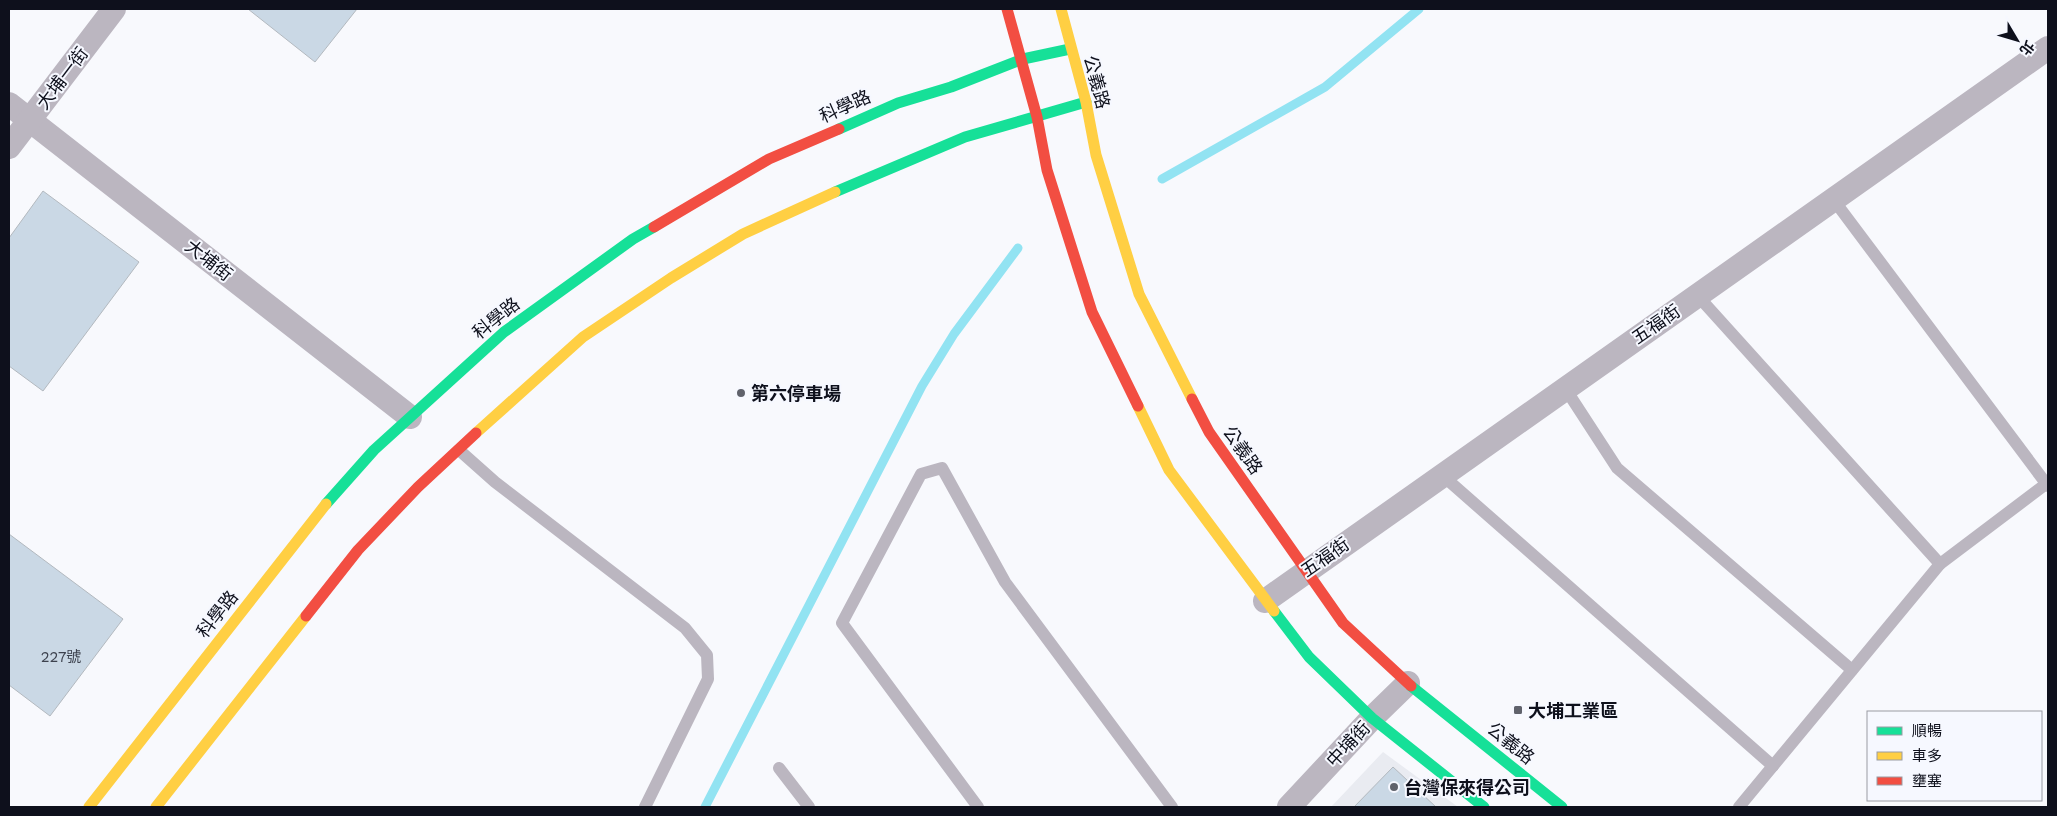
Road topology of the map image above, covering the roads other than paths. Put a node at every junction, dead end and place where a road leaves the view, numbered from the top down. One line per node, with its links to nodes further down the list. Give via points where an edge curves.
1 (114, 9): 10 (street, 大埔一街)
2 (1007, 9): 6 (street)
3 (1061, 9): 5 (street, 公義路)
4 (2048, 48): 12 (street, 五福街)
5 (1070, 49): 6 (street, 科學路); 7 (street, 公義路)
6 (1022, 59): 9 (street); 15 (street, 科學路, via 951,87 898,103 769,159 633,239 504,332)
7 (1086, 102): 9 (street); 20 (street, 公義路, via 1096,155 1138,294 1209,432)
8 (9, 104): 10 (street, 大埔街)
9 (1037, 116): 16 (street, via 965,137 840,188 743,234 670,278 583,337); 21 (street, via 1047,170 1092,312 1169,470)
10 (30, 120): 11 (street, 大埔一街); 15 (street, 大埔街)
11 (9, 147)
12 (1833, 199): 13 (street, 五福街); 18 (lane)
13 (1697, 295): 14 (street, 五福街); 19 (lane)
14 (1565, 388): 17 (street, 五福街); 22 (lane, via 1617,468)
15 (410, 417): 27 (street, 科學路, via 374,450 311,521)
16 (459, 450): 28 (street, via 418,487 358,550); 29 (lane, via 495,482 685,628 707,655 708,679)
17 (1442, 475): 20 (street, 五福街); 25 (lane)
18 (2047, 485): 19 (lane)
19 (1940, 564): 22 (lane)
20 (1306, 570): 21 (street, 五福街); 23 (street, 公義路, via 1343,624)
21 (1265, 601): 24 (street, via 1309,657)
22 (1852, 670): 25 (lane)
23 (1408, 683): 24 (street, 中埔街); 35 (street, 公義路)
24 (1372, 718): 33 (street, 中埔街); 34 (street)
25 (1773, 766): 36 (lane)
26 (779, 768): 30 (lane)
27 (89, 807)
28 (156, 807)
29 (645, 807)
30 (808, 807)
31 (978, 807): 32 (lane, via 842,623 921,474 942,468 1005,582)
32 (1172, 807)
33 (1289, 807)
34 (1484, 807)
35 (1562, 807)
36 (1739, 807)

